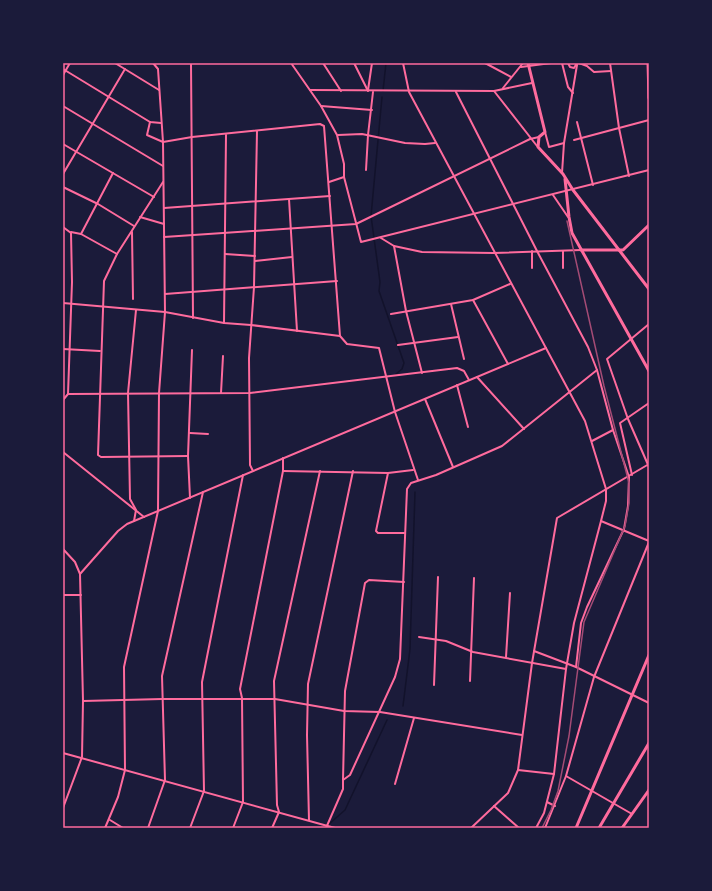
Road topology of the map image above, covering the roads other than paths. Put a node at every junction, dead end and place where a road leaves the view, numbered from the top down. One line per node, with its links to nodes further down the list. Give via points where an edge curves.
1 (70, 63): 22 (street)
2 (115, 63): 23 (street)
3 (153, 63): 29 (street, via 158,67)
4 (191, 63): 54 (street)
5 (291, 63): 30 (street)
6 (323, 63): 31 (street)
7 (354, 63): 32 (street)
8 (372, 63): 32 (street)
9 (403, 63): 35 (street)
10 (485, 63): 26 (street)
11 (523, 63): 21 (street)
12 (551, 63): 19 (street)
13 (562, 63): 37 (street, via 568,87)
14 (568, 63): 18 (street, via 572,68)
15 (590, 63): 20 (street)
16 (610, 63): 24 (street)
17 (648, 63): 39 (main road)
18 (578, 64): 20 (street); 37 (street)
19 (528, 65): 21 (street); 27 (main road)
20 (587, 66): 24 (street, via 595,73)
21 (520, 67): 26 (street)
22 (64, 70): 25 (street); 38 (street)
23 (125, 70): 29 (street); 38 (street)
24 (611, 71): 48 (street)
25 (63, 76)
26 (511, 78): 28 (street)
27 (532, 84): 28 (street); 50 (main road)
28 (503, 89): 33 (street)
29 (159, 90): 46 (street)
30 (310, 90): 31 (street); 41 (street)
31 (341, 91): 32 (street)
32 (368, 91): 34 (street)
33 (494, 91): 36 (street); 57 (street)
34 (373, 92): 35 (street); 42 (street)
35 (409, 92): 36 (street); 60 (street)
36 (456, 92): 65 (street)
37 (572, 92): 61 (street)
38 (109, 97): 44 (street); 47 (street)
39 (649, 98)
40 (63, 106): 47 (street)
41 (321, 106): 42 (street); 52 (street)
42 (372, 110): 53 (street)
43 (649, 120): 48 (street)
44 (150, 122): 46 (street); 59 (street, via 147,135)
45 (577, 122): 56 (street)
46 (161, 123): 59 (street)
47 (93, 124): 64 (street); 66 (street)
48 (619, 128): 56 (street); 72 (street)
49 (257, 131): 51 (street); 76 (street, via 320,124 324,126); 85 (street)
50 (545, 132): 55 (main road); 61 (street, via 548,146)
51 (226, 134): 54 (street); 87 (street)
52 (338, 135): 53 (street); 73 (street)
53 (369, 135): 60 (street, via 405,143); 67 (street)
54 (192, 137): 59 (street); 89 (street)
55 (539, 137): 57 (street); 63 (main road)
56 (581, 137): 58 (street); 77 (street)
57 (530, 139): 63 (street); 65 (street)
58 (574, 140)
59 (162, 142): 66 (street)
60 (435, 143): 74 (street)
61 (564, 143): 71 (street)
62 (63, 144): 64 (street)
63 (538, 147): 71 (main road)
64 (78, 152): 69 (street); 70 (street)
65 (489, 159): 74 (street); 88 (street)
66 (163, 166): 75 (street)
67 (366, 170)
68 (649, 170): 72 (street)
69 (113, 173): 83 (street); 86 (street)
70 (63, 174)
71 (564, 176): 79 (main road); 80 (main road)
72 (629, 176): 77 (street)
73 (344, 177): 76 (street); 95 (street)
74 (453, 177): 91 (street); 95 (street)
75 (163, 182): 83 (street); 90 (street)
76 (329, 182): 82 (street)
77 (592, 185): 79 (street)
78 (63, 187): 86 (street)
79 (573, 190): 80 (street); 114 (main road)
80 (566, 192): 81 (street); 93 (main road)
81 (553, 195): 88 (street); 93 (street)
82 (330, 196): 84 (street); 99 (street)
83 (154, 197): 92 (street)
84 (289, 199): 85 (street); 101 (street)
85 (257, 202): 87 (street); 103 (street)
86 (98, 204): 97 (street); 105 (street)
87 (226, 204): 89 (street); 104 (street)
88 (513, 205): 91 (street); 112 (street)
89 (192, 206): 90 (street); 106 (street)
90 (164, 208): 94 (street)
91 (474, 215): 108 (street); 115 (street)
92 (140, 217): 94 (street); 97 (street)
93 (569, 217): 110 (main road, via 572,233)
94 (164, 224): 107 (street)
95 (356, 224): 99 (street); 108 (street, via 359,241)
96 (649, 225): 114 (main road)
97 (134, 226): 100 (street)
98 (63, 227): 102 (street)
99 (333, 227): 101 (street); 123 (street)
100 (132, 230): 116 (street); 131 (street)
101 (291, 230): 103 (street); 119 (street)
102 (71, 232): 105 (street); 134 (street)
103 (255, 232): 104 (street); 118 (street)
104 (225, 233): 106 (street); 117 (street)
105 (81, 234): 116 (street)
106 (192, 235): 107 (street); 129 (street)
107 (164, 237): 130 (street)
108 (381, 238): 109 (street)
109 (394, 246): 115 (street, via 422,252); 138 (street)
110 (581, 250): 113 (street); 114 (main road); 148 (main road)
111 (532, 251): 112 (street); 115 (street); 121 (street)
112 (537, 251): 113 (street); 159 (street, via 588,347)
113 (563, 251): 122 (street)
114 (619, 251): 128 (main road)
115 (494, 253): 125 (street)
116 (118, 254): 136 (street, via 104,282)
117 (225, 254): 118 (street); 127 (street)
118 (255, 256): 120 (street)
119 (292, 257): 120 (street); 124 (street)
120 (255, 261): 126 (street)
121 (532, 268)
122 (563, 268)
123 (337, 281): 124 (street); 146 (street)
124 (294, 284): 126 (street); 145 (street)
125 (510, 284): 132 (street); 151 (street)
126 (254, 287): 127 (street); 144 (street)
127 (224, 289): 129 (street); 142 (street)
128 (649, 289)
129 (193, 292): 130 (street); 141 (street)
130 (164, 294): 139 (street)
131 (133, 299)
132 (473, 300): 135 (street); 158 (street)
133 (63, 303): 134 (street)
134 (70, 303): 136 (street); 153 (street)
135 (451, 304): 138 (street); 147 (street)
136 (102, 306): 137 (street); 155 (street)
137 (136, 310): 139 (street); 168 (street)
138 (406, 311): 140 (street); 149 (street)
139 (165, 312): 141 (street); 169 (street)
140 (392, 314)
141 (193, 318): 142 (street)
142 (224, 323): 144 (street)
143 (649, 324): 148 (street)
144 (251, 325): 145 (street); 171 (street)
145 (297, 331): 146 (street)
146 (340, 336): 162 (street, via 347,344 379,348)
147 (458, 337): 149 (street); 157 (street)
148 (631, 338): 160 (main road); 178 (street, via 607,358)
149 (414, 344): 150 (street); 161 (street)
150 (398, 345)
151 (546, 348): 158 (street); 167 (street)
152 (63, 349): 153 (street)
153 (69, 350): 155 (street); 172 (street)
154 (192, 350): 166 (street)
155 (100, 351): 173 (street)
156 (222, 356): 170 (street)
157 (464, 359)
158 (508, 364): 163 (street)
159 (597, 370): 167 (street); 181 (street)
160 (649, 370)
161 (422, 373): 162 (street); 164 (street, via 457,368 464,371)
162 (386, 376): 171 (street); 177 (street)
163 (477, 377): 164 (street); 180 (street)
164 (469, 380): 165 (street)
165 (457, 386): 174 (street); 179 (street)
166 (190, 392): 169 (street); 170 (street); 182 (street)
167 (569, 392): 180 (street); 184 (street, via 585,421)
168 (128, 393): 169 (street); 173 (street); 186 (street)
169 (159, 393): 187 (street)
170 (221, 393): 171 (street)
171 (250, 393): 193 (street, via 250,465)
172 (68, 394): 173 (street); 175 (street)
173 (100, 394): 186 (street, via 98,455)
174 (425, 399): 177 (street); 191 (street)
175 (63, 400)
176 (649, 403): 178 (street)
177 (395, 412): 189 (street); 192 (street)
178 (628, 419): 190 (street); 199 (street, via 620,423)
179 (468, 427)
180 (524, 429): 191 (street, via 502,446)
181 (613, 430): 184 (street); 200 (street)
182 (189, 432): 183 (street); 188 (street)
183 (208, 434)
184 (592, 441): 202 (street)
185 (63, 452): 205 (street)
186 (128, 456): 187 (street); 205 (street, via 130,499)
187 (158, 456): 188 (street); 206 (street)
188 (188, 456): 204 (street)
189 (283, 458): 193 (street); 194 (street)
190 (649, 465): 199 (street)
191 (453, 467): 201 (street)
192 (413, 470): 197 (street); 201 (street)
193 (253, 471): 198 (street)
194 (283, 471): 195 (street); 235 (street, via 240,689)
195 (320, 471): 196 (street); 238 (street, via 274,681)
196 (353, 471): 197 (street); 242 (street, via 308,684)
197 (388, 472): 211 (street, via 376,531)
198 (243, 475): 203 (street); 237 (street, via 202,682)
199 (632, 475): 200 (street)
200 (629, 477): 202 (street); 210 (street)
201 (418, 480): 211 (street, via 411,483 407,489)
202 (606, 489): 209 (street); 223 (street, via 557,518)
203 (203, 492): 204 (street); 236 (street, via 162,676)
204 (190, 498): 206 (street)
205 (136, 510): 207 (street); 208 (street)
206 (158, 511): 207 (street); 239 (street, via 124,667)
207 (144, 516): 208 (street)
208 (134, 521): 214 (street, via 118,531)
209 (601, 521): 210 (street); 228 (street, via 574,623)
210 (624, 529): 212 (street); 229 (street, via 583,618)
211 (404, 533): 217 (street)
212 (649, 542): 231 (street)
213 (63, 549): 214 (street, via 75,562)
214 (80, 574): 220 (street)
215 (438, 577): 222 (street)
216 (474, 578): 224 (street)
217 (404, 582): 243 (street, via 365,582 345,691); 244 (street, via 400,660)
218 (510, 593): 226 (street)
219 (63, 595): 220 (street)
220 (81, 595): 240 (street)
221 (419, 637): 222 (street)
222 (437, 639): 224 (street); 233 (street)
223 (534, 651): 227 (street); 228 (street)
224 (473, 652): 226 (street); 232 (street)
225 (649, 655): 234 (main road)
226 (506, 657): 227 (street)
227 (532, 663): 230 (street); 246 (street)
228 (567, 664): 229 (street); 230 (street)
229 (576, 668): 231 (street)
230 (566, 669): 252 (street)
231 (594, 677): 234 (street); 253 (street)
232 (470, 681)
233 (434, 685)
234 (632, 695): 241 (street); 259 (main road)
235 (242, 698): 237 (street); 238 (street); 260 (street)
236 (162, 699): 237 (street); 239 (street); 254 (street)
237 (202, 699): 258 (street)
238 (275, 699): 242 (street); 266 (street, via 276,805)
239 (124, 700): 240 (street); 250 (street)
240 (83, 702): 249 (street)
241 (649, 703)
242 (307, 705): 243 (street); 269 (street)
243 (344, 710): 244 (street); 255 (street)
244 (380, 712): 245 (street); 255 (street, via 350,775)
245 (414, 718): 246 (street); 256 (street)
246 (522, 735): 251 (street)
247 (649, 743): 262 (main road)
248 (63, 752): 249 (street)
249 (82, 757): 250 (street); 265 (street)
250 (125, 770): 254 (street); 268 (street)
251 (518, 770): 252 (street); 263 (street, via 508,793)
252 (554, 774): 261 (street)
253 (566, 776): 259 (street); 264 (street)
254 (165, 780): 258 (street); 273 (street)
255 (343, 780): 270 (street, via 344,789)
256 (395, 784)
257 (649, 790): 267 (main road)
258 (204, 791): 260 (street); 274 (street)
259 (592, 791): 262 (street); 282 (main road)
260 (242, 802): 266 (street); 275 (street)
261 (547, 802): 264 (street); 280 (street)
262 (614, 803): 267 (street); 283 (main road)
263 (494, 806): 278 (street); 279 (street)
264 (555, 806): 281 (street)
265 (63, 808)
266 (279, 812): 269 (street); 276 (street)
267 (632, 814): 284 (main road)
268 (110, 820): 271 (street); 272 (street)
269 (309, 820): 270 (street)
270 (327, 827): 277 (street)
271 (105, 828)
272 (123, 828)
273 (148, 828)
274 (190, 828)
275 (232, 828)
276 (272, 828)
277 (335, 828)
278 (471, 828)
279 (519, 828)
280 (536, 828)
281 (545, 828)
282 (576, 828)
283 (599, 828)
284 (622, 828)

